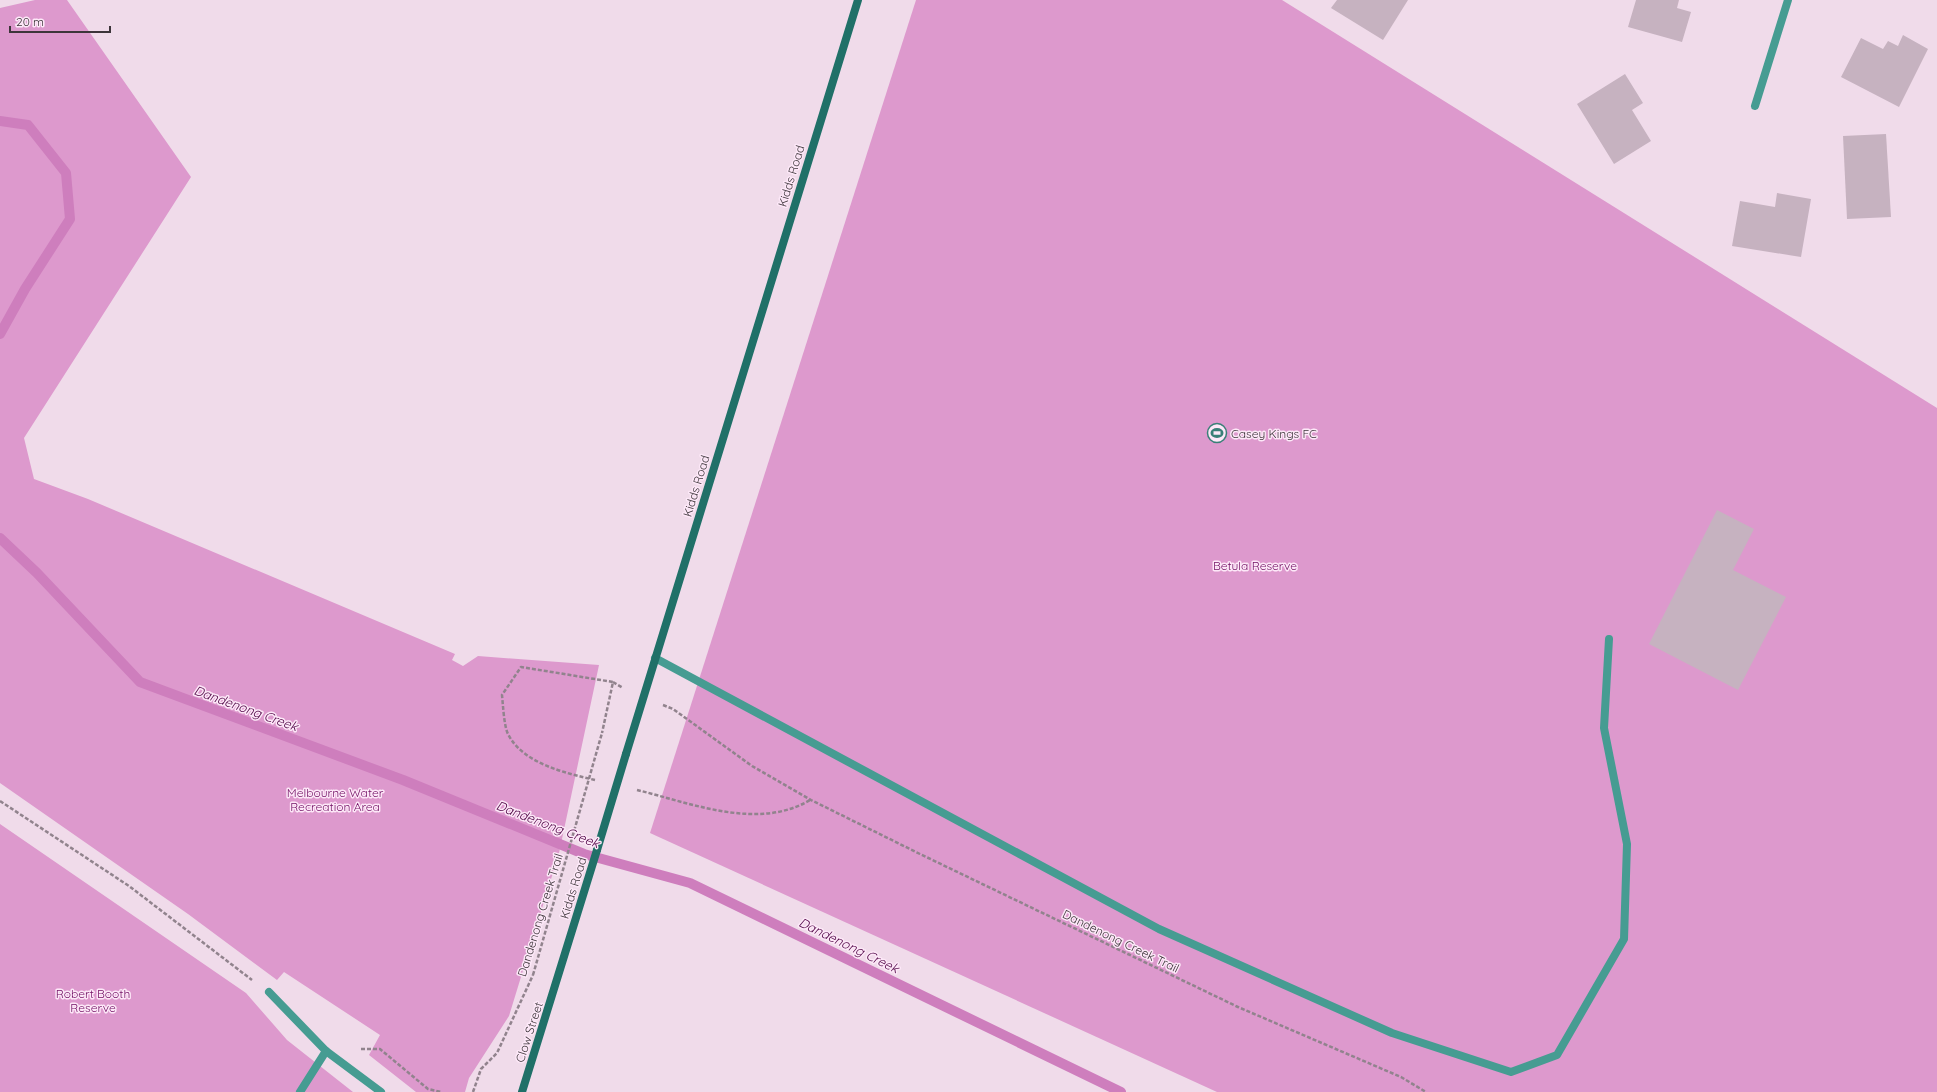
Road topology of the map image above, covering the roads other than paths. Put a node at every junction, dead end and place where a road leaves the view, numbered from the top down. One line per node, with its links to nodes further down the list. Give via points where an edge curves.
1 (858, 0): 5 (main road, Kidds Road)
2 (1788, 0): 3 (street)
3 (1754, 106)
4 (1609, 639): 5 (street, via 1604,728 1627,844 1624,939 1557,1055 1511,1072 1392,1033 1159,929)
5 (655, 658): 6 (main road, Kidds Road, bridge)
6 (558, 980): 11 (main road, Clow Street)
7 (269, 992): 8 (street)
8 (326, 1051): 9 (street); 10 (street)
9 (300, 1092)
10 (381, 1092)
11 (522, 1092)

